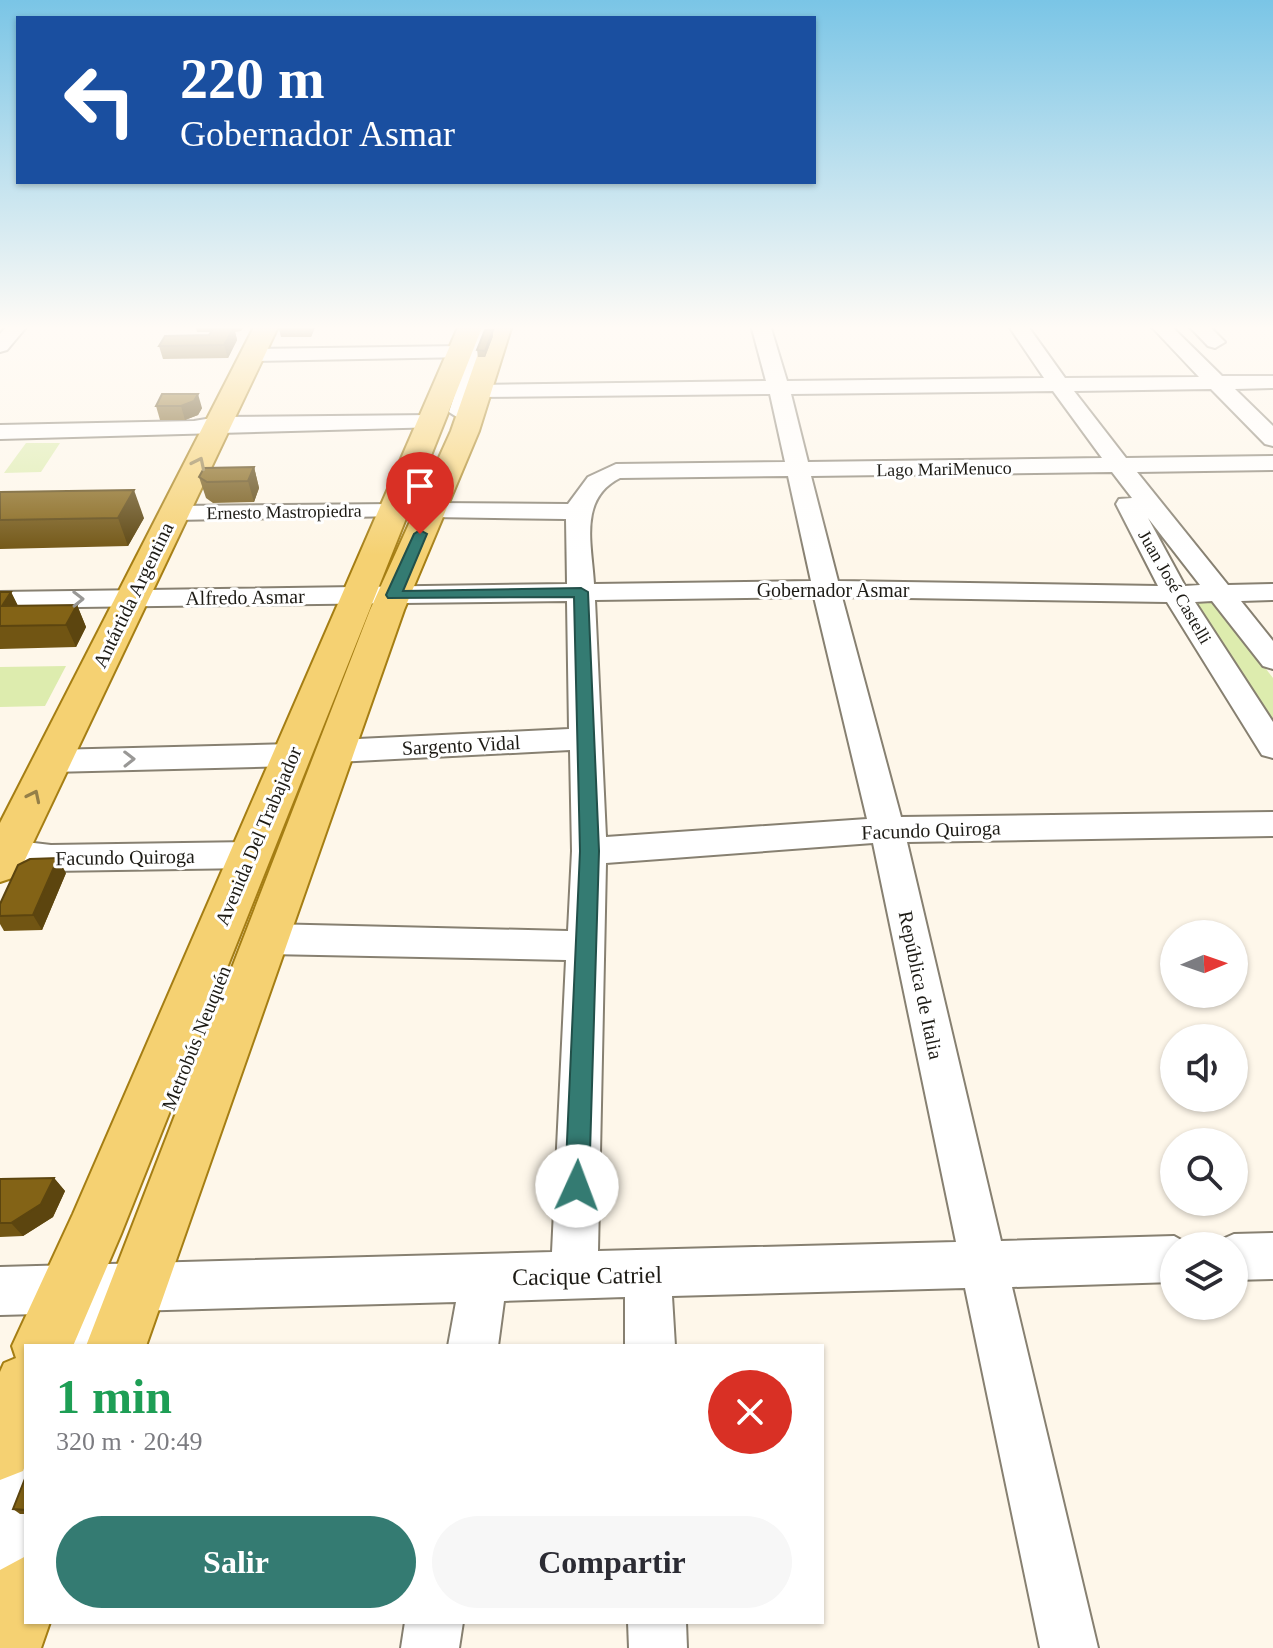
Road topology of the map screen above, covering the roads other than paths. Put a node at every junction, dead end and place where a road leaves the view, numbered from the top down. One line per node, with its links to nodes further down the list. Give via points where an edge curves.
1 (229, 402): 9 (main road, Antártida Argentina)
2 (443, 402): 8 (main road, Avenida Del Trabajador)
3 (455, 402): 23 (street, Metrobús Neuquén)
4 (472, 402): 15 (main road, Avenida Del Trabajador)
5 (783, 402): 14 (street, República de Italia)
6 (1070, 402): 13 (street, Juan José Castelli)
7 (1236, 402): 11 (street)
8 (432, 422): 9 (street); 15 (main road, Avenida Del Trabajador)
9 (218, 424): 10 (street); 17 (main road, Antártida Argentina, one-way to 9)
10 (0, 432)
11 (1273, 439)
12 (1273, 463): 13 (street, Lago MariMenuco)
13 (1114, 466): 14 (street, Lago MariMenuco); 21 (street, Juan José Castelli); 22 (street, Juan José Castelli)
14 (800, 471): 16 (street, Lago MariMenuco, via 616,471 597,479); 18 (street, República de Italia)
15 (413, 510): 16 (street, Ernesto Mastropiedra); 17 (street, Ernesto Mastropiedra); 23 (main road, Avenida Del Trabajador)
16 (578, 512): 19 (street)
17 (174, 513): 24 (main road, Antártida Argentina)
18 (826, 589): 19 (street, Gobernador Asmar); 22 (street, Gobernador Asmar); 33 (street, República de Italia)
19 (581, 592): 23 (street, Gobernador Asmar); 27 (street)
20 (1273, 592): 21 (street, Gobernador Asmar)
21 (1218, 593): 22 (street, Gobernador Asmar); 26 (street, Juan José Castelli)
22 (1176, 594): 28 (street, Juan José Castelli)
23 (377, 595): 24 (street, Alfredo Asmar); 29 (main road, Avenida Del Trabajador); 30 (main road, Avenida Del Trabajador); 46 (street, Metrobús Neuquén)
24 (132, 598): 25 (street, Alfredo Asmar, one-way to 24); 31 (main road, Antártida Argentina)
25 (0, 600)
26 (1273, 660)
27 (586, 739): 29 (street, Sargento Vidal); 34 (street)
28 (1273, 747)
29 (337, 751): 37 (main road, Avenida Del Trabajador)
30 (292, 755): 31 (street, one-way to 30); 35 (main road, Avenida Del Trabajador)
31 (51, 761): 36 (main road, Antártida Argentina, one-way to 31)
32 (1273, 824): 33 (street, Facundo Quiroga)
33 (887, 830): 34 (street, Facundo Quiroga); 42 (street, República de Italia)
34 (589, 851): 38 (street)
35 (250, 855): 36 (street, Facundo Quiroga); 46 (main road, Avenida Del Trabajador)
36 (2, 857)
37 (268, 939): 38 (street); 46 (main road, Avenida Del Trabajador)
38 (586, 946): 44 (street)
39 (1273, 1256): 40 (street)
40 (1248, 1257)
41 (1160, 1260): 42 (street, Cacique Catriel)
42 (983, 1266): 43 (street, Cacique Catriel); 70 (street, República de Italia)
43 (648, 1275): 44 (street, Cacique Catriel); 55 (street)
44 (574, 1276): 45 (street, Cacique Catriel)
45 (483, 1279): 46 (street, Cacique Catriel); 54 (street)
46 (105, 1288): 47 (street, Cacique Catriel); 48 (main road, Avenida Del Trabajador); 49 (street, Metrobús Neuquén); 50 (street, Metrobús Neuquén); 53 (main road, Avenida Del Trabajador)
47 (0, 1291)
48 (44, 1344)
49 (63, 1344)
50 (84, 1344)
51 (94, 1344): 52 (street, via 101,1325 110,1320 115,1326)
52 (108, 1344)
53 (116, 1344)
54 (473, 1344)
55 (650, 1344)
56 (24, 1390): 58 (main road)
57 (24, 1437): 60 (street)
58 (0, 1448)
59 (24, 1487): 62 (street)
60 (0, 1495)
61 (24, 1522): 63 (street, via 1,1581 17,1583)
62 (0, 1549)
63 (24, 1565)
64 (24, 1596): 67 (main road)
65 (434, 1624): 68 (street)
66 (657, 1624): 69 (street)
67 (5, 1648)
68 (430, 1648)
69 (658, 1648)
70 (1069, 1648)

